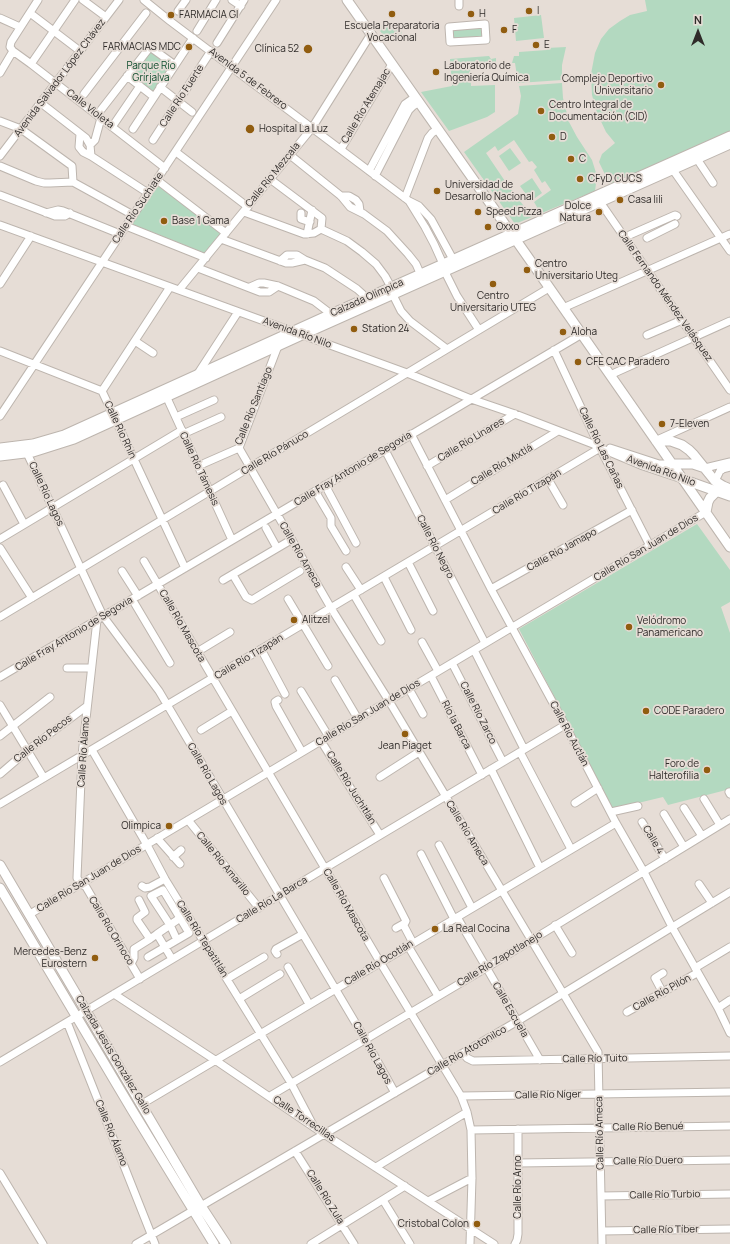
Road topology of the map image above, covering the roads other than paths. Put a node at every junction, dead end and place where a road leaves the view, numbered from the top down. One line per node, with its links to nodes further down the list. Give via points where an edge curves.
1 (38, 0): 13 (street)
2 (75, 0): 18 (street)
3 (83, 0): 15 (street)
4 (119, 0): 15 (street, Avenida Salvador López Chávez)
5 (144, 0): 22 (street, Avenida 5 de Febrero)
6 (186, 0): 12 (street)
7 (216, 0): 19 (street)
8 (232, 0): 11 (street)
9 (276, 0): 30 (street, Calle Río Suchiate)
10 (347, 0): 20 (main road)
11 (242, 3): 23 (street)
12 (178, 11)
13 (30, 13): 17 (street); 18 (street)
14 (146, 13): 36 (street)
15 (106, 17): 25 (street, Avenida Salvador López Chávez)
16 (0, 18): 17 (street)
17 (20, 27): 24 (street, via 11,42 10,47)
18 (53, 31): 25 (street); 27 (street)
19 (197, 31)
20 (371, 34): 28 (main road); 46 (street, Calle Río Mezcala)
21 (449, 36): 21 (street, via 449,27 485,24 486,40 450,42)
22 (192, 38): 26 (street, Avenida 5 de Febrero); 29 (street)
23 (217, 43)
24 (13, 51): 27 (street, Calle Violeta); 31 (street)
25 (80, 51): 33 (street, Avenida Salvador López Chávez)
26 (211, 51): 30 (street, Avenida 5 de Febrero); 39 (street, Calle Río Fuerte)
27 (31, 64): 33 (street, Calle Violeta)
28 (392, 64): 38 (main road); 54 (street, Calle Río Atemajac)
29 (174, 65): 32 (street, via 150,47); 35 (street)
30 (232, 67): 46 (street, Avenida 5 de Febrero); 55 (street, Calle Río Suchiate)
31 (0, 73)
32 (127, 76): 34 (street); 42 (street)
33 (56, 83): 40 (street, Avenida Salvador López Chávez); 42 (street, Calle Violeta)
34 (140, 86): 37 (street); 44 (street)
35 (160, 87): 37 (street); 39 (street)
36 (84, 94)
37 (154, 97): 47 (street)
38 (417, 99): 48 (main road); 63 (street)
39 (178, 102): 41 (street); 51 (street, Calle Río Fuerte)
40 (41, 103): 45 (street, Avenida Salvador López Chávez); 49 (street)
41 (192, 112)
42 (99, 116): 44 (street, Calle Violeta); 53 (street, via 95,140)
43 (0, 121): 45 (street)
44 (112, 127): 61 (street, Calle Violeta)
45 (21, 128): 57 (street, Avenida Salvador López Chávez); 66 (street, via 72,166)
46 (312, 128): 54 (street, Avenida 5 de Febrero); 56 (street, Calle Río Mezcala)
47 (133, 129)
48 (438, 129): 70 (street, via 428,138); 89 (main road)
49 (80, 134): 53 (street); 58 (street, via 79,146 83,152)
50 (730, 136): 89 (main road, Calzada Olímpica)
51 (153, 140)
52 (730, 144): 59 (main road, Calzada Olímpica)
53 (90, 145): 58 (street)
54 (340, 149): 63 (street, Avenida 5 de Febrero)
55 (176, 152): 61 (street, Calle Río Suchiate); 72 (street)
56 (290, 155): 64 (street, Calle Río Mezcala); 101 (street, via 350,206 375,221 396,240)
57 (0, 156)
58 (91, 156): 68 (street)
59 (697, 159): 62 (main road, Calzada Olímpica); 67 (street)
60 (0, 166): 66 (street, via 36,181)
61 (166, 168): 65 (street, Calle Río Suchiate)
62 (673, 170): 71 (main road, Calzada Olímpica); 92 (street)
63 (372, 173): 70 (street, Avenida 5 de Febrero)
64 (270, 179): 72 (street, Calle Río Mezcala); 73 (street)
65 (157, 180): 68 (street, Calle Río Suchiate); 84 (street)
66 (73, 182): 75 (street)
67 (713, 183)
68 (148, 193): 75 (street, Calle Río Suchiate)
69 (0, 195): 85 (street, via 60,217 70,213)
70 (407, 200): 97 (street, Avenida 5 de Febrero, via 419,206 431,219); 99 (street, Avenida 5 de Febrero, via 425,227)
71 (600, 202): 89 (main road, Calzada Olímpica); 90 (street, Calle Fernando Méndez Velásquez)
72 (246, 209): 84 (street, Calle Río Mezcala); 86 (street)
73 (312, 210): 78 (street); 82 (street, via 322,218)
74 (301, 213): 78 (street, via 301,219)
75 (134, 215): 81 (street, Calle Río Suchiate)
76 (677, 216): 77 (street)
77 (661, 221): 83 (street); 90 (street)
78 (310, 222): 86 (street)
79 (675, 224): 83 (street)
80 (0, 225): 88 (street, Avenida Río Nilo)
81 (126, 226): 85 (street, Calle Río Suchiate); 95 (street)
82 (321, 229): 86 (street); 106 (street, via 347,241 376,264)
83 (664, 229): 91 (street)
84 (226, 233): 93 (street, Calle Río Mezcala)
85 (120, 234): 96 (street, Calle Río Suchiate)
86 (308, 234)
87 (730, 234): 92 (street)
88 (31, 236): 96 (street, Avenida Río Nilo); 102 (street)
89 (514, 237): 97 (main road, Calzada Olímpica); 104 (main road)
90 (625, 237): 100 (street, Calle Fernando Méndez Velásquez)
91 (647, 238)
92 (720, 238): 94 (street); 100 (street)
93 (221, 239): 95 (street, Calle Río Mezcala); 107 (street, via 280,261 292,263 305,260 325,268)
94 (730, 252)
95 (206, 258): 98 (street, Calle Río Mezcala)
96 (101, 262): 103 (street, Avenida Río Nilo); 125 (street, Calle Río Suchiate)
97 (455, 263): 99 (main road, Calzada Olímpica)
98 (198, 268): 105 (street, Calle Río Mezcala); 110 (street, via 250,287 264,282 278,286 314,301)
99 (444, 268): 101 (main road, Calzada Olímpica); 106 (main road, Calzada Olímpica); 113 (street, Avenida 5 de Febrero)
100 (648, 271): 108 (street); 111 (street, Calle Fernando Méndez Velásquez)
101 (420, 273): 106 (main road, Calzada Olímpica)
102 (0, 284)
103 (170, 287): 105 (street, Avenida Río Nilo); 119 (street)
104 (549, 288): 108 (main road); 113 (street, Calle Río Pánuco)
105 (179, 290): 109 (street, Avenida Río Nilo)
106 (392, 291): 107 (main road, Calzada Olímpica); 117 (main road, Calzada Olímpica); 121 (street, via 401,311)
107 (367, 298): 110 (main road, Calzada Olímpica)
108 (563, 308): 115 (main road)
109 (238, 312): 114 (street, Avenida Río Nilo); 127 (street)
110 (331, 314): 114 (main road, Calzada Olímpica)
111 (682, 320): 116 (street); 118 (street, Calle Fernando Méndez Velásquez)
112 (730, 321): 118 (street)
113 (479, 330): 121 (street, Calle Río Pánuco)
114 (292, 332): 117 (street, Avenida Río Nilo); 127 (main road, Calzada Olímpica)
115 (582, 334): 122 (street, Calle Fray Antonio de Segovia); 128 (main road)
116 (647, 335)
117 (302, 336): 120 (main road, Calzada Olímpica); 126 (street, Avenida Río Nilo)
118 (694, 338): 128 (street); 129 (street, Calle Fernando Méndez Velásquez)
119 (135, 341): 124 (street); 130 (street)
120 (278, 346): 131 (main road, Calzada Olímpica); 146 (street, Calle Río Santiago)
121 (447, 349): 126 (street, Calle Río Pánuco)
122 (554, 350): 132 (street, Calle Fray Antonio de Segovia); 144 (street, Calle Río Las Cañas)
123 (0, 351): 125 (street, Calle Río Rhin)
124 (153, 353)
125 (34, 364): 130 (street, Calle Río Rhin); 136 (street, Calle Río Suchiate)
126 (407, 373): 132 (street, Avenida Río Nilo); 155 (street, Calle Río Pánuco)
127 (197, 375): 137 (main road, Calzada Olímpica)
128 (610, 375): 143 (main road)
129 (730, 390)
130 (102, 391): 137 (street, Calle Río Rhin)
131 (167, 398): 137 (main road, Calzada Olímpica); 138 (street, Calle Río Támesis)
132 (471, 399): 135 (street, Avenida Río Nilo); 142 (street, Calle Fray Antonio de Segovia)
133 (214, 400): 138 (street)
134 (730, 407): 143 (street)
135 (515, 414): 140 (street, Avenida Río Nilo); 154 (street, Calle Río Linares)
136 (0, 416)
137 (114, 417): 145 (main road, Calzada Olímpica, via 52,439); 148 (main road, Calzada Olímpica, via 74,440); 150 (street, Calle Río Rhin)
138 (176, 417): 141 (street, Calle Río Támesis)
139 (221, 417): 141 (street)
140 (558, 431): 144 (street, Avenida Río Nilo); 168 (street, Calle Río Mixtlá)
141 (183, 432): 150 (street); 153 (street, Calle Río Támesis)
142 (411, 434): 147 (street, Calle Fray Antonio de Segovia); 154 (street, Calle Río Autlán)
143 (656, 441): 152 (main road); 157 (main road, via 671,441 682,445)
144 (597, 445): 152 (street, Avenida Río Nilo, via 659,464); 158 (street, Calle Río Tizapán); 159 (street, Avenida Río Nilo, via 643,466); 171 (street, Calle Río Las Cañas)
145 (0, 448)
146 (239, 448): 153 (street, Calle Río Santiago); 155 (street, Calle Río Ameca)
147 (385, 450): 162 (street, Calle Fray Antonio de Segovia); 183 (street, Calle Río Negro)
148 (27, 453): 149 (main road, Calzada Olímpica); 170 (street, Calle Río Lagos)
149 (0, 456)
150 (134, 459): 170 (street); 174 (street, Calle Río Rhin)
151 (730, 462): 157 (street)
152 (672, 464): 157 (main road, Avenida Río Nilo, via 693,464); 159 (main road)
153 (198, 466): 164 (street, Calle Río Támesis)
154 (427, 466): 168 (street, Calle Río Autlán)
155 (251, 467): 164 (street, Calle Río Pánuco); 173 (street, Calle Río Ameca)
156 (730, 467): 160 (street, via 720,471)
157 (705, 468): 160 (main road, Avenida Río Nilo)
158 (548, 479): 169 (street); 177 (street, Calle Río Tizapán)
159 (682, 479): 166 (main road, Avenida Río Nilo); 172 (main road)
160 (715, 481): 163 (main road, Avenida Río Nilo)
161 (3, 485): 175 (street)
162 (325, 485): 165 (street, Calle Fray Antonio de Segovia); 181 (street)
163 (730, 489)
164 (210, 491): 174 (street, Calle Río Pánuco); 179 (street, Calle Río Támesis)
165 (315, 491): 173 (street, Calle Fray Antonio de Segovia); 187 (street)
166 (717, 491): 167 (main road, Avenida Río Nilo); 172 (main road, via 710,498)
167 (730, 496)
168 (445, 500): 177 (street, Calle Río Autlán)
169 (563, 505)
170 (52, 507): 175 (street); 191 (street, Calle Río Lagos)
171 (632, 510): 182 (street, Calle Río Las Cañas); 199 (street, Calle Río Jamapo)
172 (706, 512): 182 (street, Calle Río San Juan de Dios); 184 (main road)
173 (276, 514): 179 (street, Calle Fray Antonio de Segovia); 180 (street, Calle Río Ameca)
174 (162, 520): 191 (street, Calle Río Pánuco); 192 (street, Calle Río Rhin)
175 (24, 524): 178 (street)
176 (266, 528): 186 (street)
177 (462, 531): 183 (street, Calle Río Tizapán); 199 (street, Calle Río Autlán)
178 (0, 539)
179 (232, 540): 192 (street, Calle Fray Antonio de Segovia)
180 (291, 540): 186 (street); 205 (street, Calle Río Ameca)
181 (356, 543)
182 (650, 546): 210 (street, Calle Río San Juan de Dios)
183 (435, 547): 189 (street, Calle Río Tizapán); 215 (street, Calle Río Negro)
184 (730, 547)
185 (0, 548): 203 (street)
186 (278, 548): 195 (street)
187 (346, 551)
188 (144, 561): 198 (street, Calle Río Mascota)
189 (408, 562): 196 (street, Calle Río Tizapán); 206 (street)
190 (346, 567): 200 (street)
191 (81, 568): 203 (street, Calle Río Pánuco); 208 (street, Calle Río Lagos)
192 (185, 568): 198 (street, Calle Fray Antonio de Segovia)
193 (122, 571): 202 (street)
194 (300, 571): 195 (street, via 252,600 246,597)
195 (233, 575): 197 (street)
196 (384, 577): 200 (street, Calle Río Tizapán); 211 (street)
197 (223, 580)
198 (157, 584): 202 (street, Calle Fray Antonio de Segovia); 218 (street, Calle Río Mascota)
199 (492, 589): 210 (street, Calle Río Autlán)
200 (361, 590): 201 (street, Calle Río Tizapán)
201 (354, 595): 205 (street, Calle Río Tizapán); 213 (street)
202 (135, 597): 208 (street, Calle Fray Antonio de Segovia); 219 (street)
203 (32, 598): 207 (street, Calle Río Pánuco)
204 (288, 599): 209 (street)
205 (331, 608): 209 (street, Calle Río Tizapán); 234 (street, Calle Río Ameca)
206 (433, 611)
207 (0, 617)
208 (100, 618): 223 (street, Calle Río Álamo); 226 (street, Calle Fray Antonio de Segovia); 236 (street, Calle Río Lagos, via 159,691)
209 (303, 624): 216 (street, Calle Río Tizapán); 221 (street)
210 (512, 628): 215 (street, Calle Río San Juan de Dios); 241 (street, Calle Río Autlán)
211 (411, 630)
212 (230, 632): 218 (street)
213 (381, 641)
214 (422, 642): 224 (street)
215 (485, 643): 217 (street, Calle Río San Juan de Dios)
216 (261, 649): 227 (street, Calle Río Tizapán); 231 (street)
217 (474, 650): 220 (street, Calle Río San Juan de Dios); 249 (street)
218 (197, 652): 227 (street, Calle Río Mascota)
219 (170, 663)
220 (452, 663): 224 (street, Calle Río San Juan de Dios); 253 (street, Calle Río Zarco)
221 (328, 666)
222 (67, 668): 223 (street)
223 (91, 668): 237 (street, Calle Río Álamo)
224 (438, 671): 225 (street, Calle Río San Juan de Dios)
225 (431, 676): 229 (street, Calle Río San Juan de Dios); 257 (street, Río la Barca)
226 (0, 677)
227 (212, 678): 236 (street, Calle Río Tizapán); 238 (street, Calle Río Mascota)
228 (335, 680): 240 (street)
229 (409, 689): 234 (street, Calle Río San Juan de Dios); 239 (street)
230 (301, 691): 245 (street)
231 (285, 694)
232 (50, 697): 242 (street)
233 (278, 700): 250 (street, via 275,705)
234 (389, 701): 240 (street, Calle Río San Juan de Dios); 251 (street, Calle Río Ameca)
235 (0, 705): 242 (street)
236 (167, 705): 248 (street, Calle Río Tizapán); 263 (street, Calle Río Lagos)
237 (87, 706): 247 (street, Calle Río Pecos); 252 (street, Calle Río Álamo)
238 (232, 711): 243 (street); 255 (street, Calle Río Mascota)
239 (423, 714)
240 (358, 719): 245 (street, Calle Río San Juan de Dios)
241 (565, 725): 249 (street, Calle Río La Barca); 260 (street, Calle Río Autlán)
242 (13, 726): 244 (street); 247 (street)
243 (201, 730)
244 (0, 736)
245 (329, 736): 246 (street, Calle Río San Juan de Dios)
246 (321, 741): 250 (street, Calle Río San Juan de Dios); 275 (street, Calle Río Juchitlán)
247 (28, 750): 256 (street, Calle Río Pecos); 259 (street)
248 (92, 750): 252 (street, Calle Río Tizapán); 278 (street, Calle Río Tepatitlán)
249 (522, 750): 253 (street, Calle Río La Barca); 281 (street)
250 (302, 752): 255 (street, Calle Río San Juan de Dios)
251 (419, 752): 258 (street); 261 (street, Calle Río Ameca)
252 (82, 755): 259 (street, Calle Río Tizapán); 293 (street, Calle Río Álamo, via 77,878)
253 (503, 762): 254 (street, Calle Río La Barca)
254 (491, 769): 257 (street, Calle Río La Barca); 289 (street)
255 (268, 773): 263 (street, Calle Río San Juan de Dios); 288 (street, Calle Río Mascota)
256 (0, 774)
257 (482, 774): 261 (street, Calle Río La Barca)
258 (380, 777)
259 (44, 778): 265 (street, Calle Río Tizapán)
260 (598, 788): 264 (street); 268 (street, Calle Río Autlán)
261 (445, 796): 275 (street, Calle Río La Barca); 297 (street, Calle Río Ameca)
262 (704, 799): 274 (street)
263 (222, 800): 271 (street, Calle Río San Juan de Dios); 299 (street, Calle Río Lagos)
264 (575, 803)
265 (0, 804)
266 (638, 806): 268 (street)
267 (684, 808): 276 (street)
268 (610, 812): 273 (street, Calle Río Autlán)
269 (664, 814): 280 (street)
270 (730, 819): 274 (street, Calle Río Zapotlanejo)
271 (188, 820): 277 (street, Calle Río San Juan de Dios); 302 (street, Calle Río Amarillo)
272 (642, 822): 285 (street, Calle 4)
273 (616, 823): 281 (street, Calle Río Ocotlán); 290 (street, Calle Río Autlán)
274 (720, 825): 276 (street, Calle Río Zapotlanejo)
275 (380, 835): 288 (street, Calle Río La Barca)
276 (702, 836): 280 (street, Calle Río Zapotlanejo)
277 (157, 838): 278 (street, Calle Río San Juan de Dios); 284 (street)
278 (147, 845): 291 (street, Calle Río Tepatitlán); 293 (street, Calle Río San Juan de Dios)
279 (439, 845): 303 (street)
280 (684, 847): 285 (street, Calle Río Zapotlanejo)
281 (571, 849): 289 (street, Calle Río Ocotlán)
282 (181, 850): 284 (street)
283 (421, 854): 307 (street, Calle Escuela)
284 (173, 857): 286 (street)
285 (665, 859): 290 (street, Calle Río Zapotlanejo)
286 (180, 864)
287 (0, 865): 304 (main road, Calzada Jesús González Gallo)
288 (325, 868): 299 (street, Calle Río La Barca); 327 (street, Calle Río Mascota)
289 (540, 868): 297 (street, Calle Río Ocotlán)
290 (644, 872): 310 (street, Calle Río Zapotlanejo); 311 (street, Calle Río Autlán)
291 (165, 878): 295 (street, via 150,887); 305 (street, Calle Río Tepatitlán)
292 (384, 878): 308 (street, via 405,920)
293 (81, 884): 304 (street, Calle Río San Juan de Dios); 328 (street, Calle Río Orinoco, via 86,888)
294 (699, 884): 301 (street)
295 (142, 886)
296 (0, 888): 348 (main road, Calzada Jesús González Gallo)
297 (501, 891): 303 (street, Calle Río Ocotlán); 317 (street, Calle Río Ameca)
298 (730, 892): 301 (street, Calle Río Atotonilco)
299 (280, 895): 302 (street, Calle Río La Barca); 314 (street, Calle Río Lagos)
300 (139, 900): 315 (street, via 145,912 137,920)
301 (712, 903): 311 (street, Calle Río Atotonilco)
302 (259, 908): 318 (street, Calle Río La Barca)
303 (472, 908): 307 (street, Calle Río Ocotlán)
304 (30, 914): 345 (main road, Calzada Jesús González Gallo)
305 (187, 914): 306 (street); 318 (street, Calle Río Tepatitlán)
306 (180, 918): 309 (street); 309 (street, via 163,890 151,896); 316 (street, via 189,933)
307 (455, 918): 319 (street, Calle Río Ocotlán); 330 (street, Calle Escuela)
308 (403, 924): 312 (street); 319 (street)
309 (170, 925): 313 (street); 316 (street)
310 (555, 925): 317 (street, Calle Río Zapotlanejo); 322 (street)
311 (672, 927): 331 (street, Calle Río Autlán); 338 (street, Calle Río Atotonilco)
312 (396, 928)
313 (157, 934): 315 (street); 321 (street)
314 (303, 934): 323 (street, via 276,949); 336 (street, Calle Río Lagos)
315 (150, 939): 328 (street, via 134,949)
316 (178, 940): 321 (street)
317 (531, 940): 330 (street, Calle Río Zapotlanejo); 338 (street, Calle Río Ameca)
318 (204, 941): 326 (street, Calle Río La Barca); 335 (street, Calle Río Tepatitlán)
319 (411, 944): 327 (street, Calle Río Ocotlán); 340 (street)
320 (730, 946): 331 (street, Calle Río Pilón)
321 (165, 947): 324 (street); 326 (street)
322 (572, 953)
323 (277, 954)
324 (148, 957)
325 (264, 957): 335 (street)
326 (172, 959): 334 (street, Calle Río La Barca)
327 (380, 962): 336 (street, Calle Río Ocotlán); 346 (street, Calle Río Mascota)
328 (131, 964): 334 (street, Calle Río Orinoco)
329 (288, 967): 343 (street)
330 (486, 968): 340 (street, Calle Río Zapotlanejo); 350 (street, Calle Escuela)
331 (696, 971): 337 (street, Calle Río Pilón); 344 (street, Calle Río Autlán)
332 (280, 974): 341 (street)
333 (663, 974): 337 (street, via 655,978)
334 (140, 979): 339 (street, Calle Río La Barca)
335 (227, 979): 341 (street, Calle Río Tepatitlán)
336 (336, 989): 343 (street, Calle Río Ocotlán); 353 (street, Calle Río Lagos)
337 (663, 992): 347 (street, Calle Río Pilón)
338 (562, 993): 350 (street, Calle Río Atotonilco); 356 (street, Calle Río Ameca, via 598,1052)
339 (114, 994): 345 (street, Calle Río La Barca); 357 (street, Calle Torrecillas)
340 (438, 996): 346 (street, Calle Río Zapotlanejo)
341 (239, 999): 352 (street, Calle Río Tepatitlán)
342 (730, 1000): 344 (street)
343 (309, 1004): 352 (street, Calle Río Ocotlán)
344 (718, 1008): 351 (street, Calle Río Autlán)
345 (87, 1011): 348 (street, Calle Río La Barca); 367 (main road, Calzada Jesús González Gallo)
346 (411, 1012): 353 (street, Calle Río Zapotlanejo); 360 (street, Calle Río Mascota)
347 (627, 1012)
348 (77, 1016): 349 (street, Calle Río La Barca); 387 (main road, Calzada Jesús González Gallo, via 132,1110)
349 (67, 1022): 359 (street, Calle Río La Barca); 392 (street, Calle Río Álamo)
350 (516, 1022): 354 (street, Calle Río Atotonilco); 358 (street, Calle Escuela)
351 (730, 1033)
352 (260, 1034): 357 (street, Calle Río Ocotlán); 361 (street, Calle Río Tepatitlán)
353 (365, 1039): 361 (street, Calle Río Zapotlanejo); 363 (street, Calle Río Lagos)
354 (463, 1053): 358 (street, Calle Río Tuito, via 473,1061); 360 (street, Calle Río Atotonilco)
355 (730, 1056): 356 (street, Calle Río Tuito)
356 (599, 1059): 358 (street, Calle Río Tuito); 364 (street, Calle Río Ameca)
357 (216, 1060): 365 (street, Calle Torrecillas); 367 (street, Calle Río Ocotlán)
358 (540, 1060)
359 (0, 1062)
360 (442, 1065): 363 (street, Calle Río Atotonilco); 366 (street, Calle Río Mascota)
361 (291, 1084): 365 (street, Calle Río Zapotlanejo); 370 (street, Calle Río Tepatitlán)
362 (730, 1092): 364 (street, Calle Río Níger)
363 (395, 1093): 374 (street, Calle Río Atotonilco)
364 (599, 1094): 366 (street, Calle Río Níger); 371 (street, Calle Río Ameca)
365 (270, 1096): 370 (street, Calle Torrecillas)
366 (462, 1096): 368 (street, Calle Río Mascota)
367 (142, 1104): 387 (main road, Calzada Jesús González Gallo)
368 (467, 1112): 373 (street, Calle Río Mascota); 379 (street)
369 (730, 1126): 371 (street, Calle Río Benué)
370 (315, 1127): 374 (street, Calle Torrecillas)
371 (600, 1128): 372 (street, Calle Río Benué); 377 (street, Calle Río Ameca)
372 (518, 1129): 373 (street, Calle Río Benué); 378 (street, Calle Río Arno)
373 (471, 1130): 381 (street, Calle Río Mascota)
374 (324, 1134): 375 (street, Calle Río Atotonilco); 379 (street, Calle Torrecillas)
375 (295, 1151): 387 (street, Calle Río Atotonilco); 388 (street, Calle Río Zula)
376 (730, 1160): 377 (street, Calle Río Duero)
377 (600, 1161): 378 (street, Calle Río Duero); 384 (street, Calle Río Ameca)
378 (518, 1163): 403 (street, Calle Río Arno, via 518,1237)
379 (376, 1167): 382 (street, Calle Torrecillas)
380 (0, 1173): 393 (street)
381 (472, 1178): 386 (street); 390 (street, Calle Río Mascota)
382 (405, 1186): 385 (street); 386 (street, Calle Torrecillas)
383 (730, 1194): 384 (street, Calle Río Turbio)
384 (601, 1196): 391 (street, Calle Río Ameca)
385 (383, 1200): 388 (street); 400 (street)
386 (428, 1201): 390 (street, Calle Torrecillas)
387 (197, 1208): 392 (street, Calle Río Atotonilco); 396 (main road, Calzada Jesús González Gallo); 397 (main road, Calzada Jesús González Gallo)
388 (343, 1225): 398 (street); 399 (street, Calle Río Zula)
389 (730, 1228): 391 (street, Calle Río Tíber)
390 (471, 1229): 401 (street, Calle Río Mascota); 402 (street, Calle Torrecillas)
391 (602, 1230): 404 (street, Calle Río Ameca)
392 (151, 1235): 394 (street, Calle Río Atotonilco); 395 (street, Calle Río Álamo)
393 (43, 1244)
394 (136, 1244)
395 (155, 1244)
396 (214, 1244)
397 (226, 1244)
398 (312, 1244)
399 (354, 1244)
400 (410, 1244)
401 (470, 1244)
402 (494, 1244)
403 (515, 1244)
404 (602, 1244)

